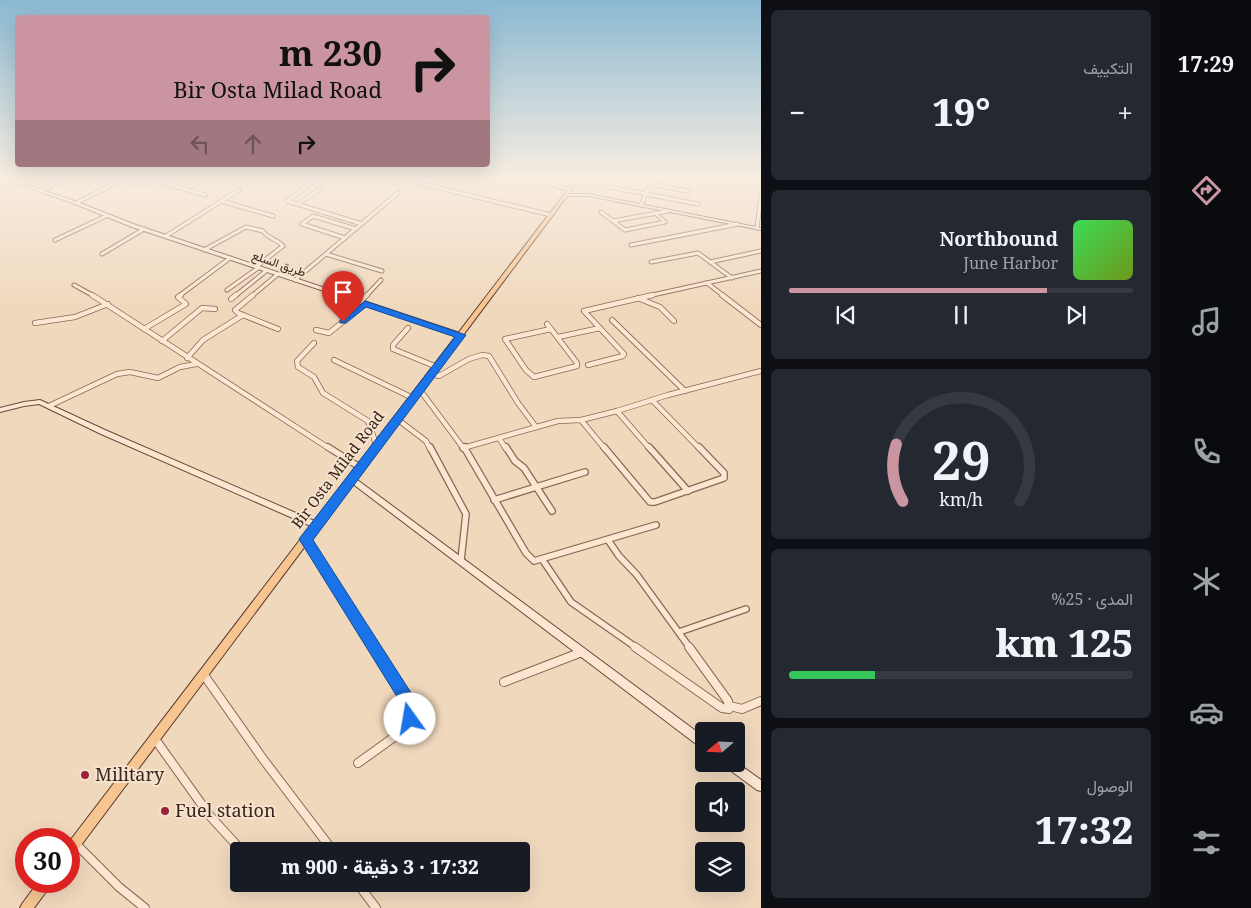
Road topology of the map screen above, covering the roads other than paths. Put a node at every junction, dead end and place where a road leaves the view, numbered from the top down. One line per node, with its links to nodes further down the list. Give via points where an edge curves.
1 (95, 221): 19 (street)
2 (122, 221): 15 (street, طريق السلع)
3 (189, 221): 17 (street)
4 (306, 221): 18 (street, via 302,224)
5 (331, 221): 16 (street)
6 (354, 221): 12 (street)
7 (365, 221): 12 (street)
8 (546, 221): 56 (main road, Bir Osta Milad Road)
9 (613, 221): 10 (street, via 625,230)
10 (664, 221)
11 (724, 221): 13 (street)
12 (362, 224): 16 (street)
13 (738, 224): 14 (street); 20 (street)
14 (759, 228)
15 (144, 229): 17 (street, طريق السلع); 23 (street)
16 (356, 229): 18 (street)
17 (166, 236): 21 (street, طريق السلع)
18 (345, 238): 24 (street)
19 (55, 240)
20 (631, 245)
21 (204, 250): 25 (street, طريق السلع); 28 (street, via 243,227 259,229 283,246)
22 (761, 251): 27 (street)
23 (102, 254)
24 (326, 254): 30 (street); 34 (street)
25 (230, 258): 28 (street, طريق السلع); 52 (street, via 178,297 186,303 184,306)
26 (651, 262): 27 (street, via 698,254)
27 (710, 262): 33 (street)
28 (257, 268): 29 (street, طريق السلع); 38 (street)
29 (266, 271): 32 (street, طريق السلع); 40 (street)
30 (382, 271)
31 (761, 271): 33 (street)
32 (278, 274): 34 (street, طريق السلع); 44 (street, via 236,307 236,311)
33 (732, 278): 36 (street)
34 (295, 280): 41 (street, طريق السلع)
35 (381, 280): 41 (street)
36 (707, 283): 39 (street); 49 (street)
37 (74, 285): 42 (street)
38 (227, 290)
39 (638, 298): 46 (street, via 660,307); 51 (street, via 585,310 585,314)
40 (231, 299)
41 (363, 303): 54 (street, via 328,333); 56 (street, طريق السلع)
42 (108, 304): 47 (street, via 75,317); 52 (street)
43 (215, 309): 58 (street, via 202,308)
44 (243, 315): 53 (street); 60 (street, via 203,340)
45 (612, 320): 67 (street)
46 (674, 321)
47 (36, 323)
48 (547, 324): 55 (street)
49 (761, 325)
50 (408, 328): 64 (street, via 393,344 393,349)
51 (600, 328): 57 (street); 63 (street, via 624,355)
52 (144, 329): 58 (street)
53 (278, 329)
54 (316, 330)
55 (552, 330): 57 (street); 57 (street, via 508,337 504,341 530,376 540,377 577,366)
56 (461, 335): 64 (main road, Bir Osta Milad Road)
57 (558, 337)
58 (162, 341): 60 (street)
59 (314, 343): 77 (street, via 298,361 298,367 314,377 323,393 371,425)
60 (187, 358): 62 (street)
61 (334, 360): 68 (street)
62 (196, 364): 70 (street, via 158,378 130,372 117,374); 79 (street)
63 (588, 365)
64 (434, 370): 66 (main road, Bir Osta Milad Road); 75 (street, via 439,376 470,358 489,356)
65 (761, 371): 67 (street)
66 (420, 390): 68 (main road, Bir Osta Milad Road); 78 (street)
67 (685, 391): 69 (street)
68 (413, 398): 73 (main road, Bir Osta Milad Road)
69 (652, 400): 72 (street); 83 (street, via 724,473 724,478)
70 (49, 406): 71 (street, via 40,402); 86 (street)
71 (1, 409)
72 (617, 411): 74 (street); 83 (street)
73 (397, 418): 77 (main road, Bir Osta Milad Road); 91 (street, via 426,441 466,514)
74 (581, 420): 75 (street, via 558,421); 83 (street, via 650,502)
75 (536, 427): 76 (street)
76 (498, 438): 78 (street); 82 (street)
77 (377, 447): 79 (main road, Bir Osta Milad Road)
78 (463, 448): 84 (street)
79 (361, 468): 81 (main road, Bir Osta Milad Road)
80 (585, 472): 82 (street)
81 (352, 479): 86 (main road, Bir Osta Milad Road); 91 (street)
82 (536, 487): 84 (street); 85 (street)
83 (688, 491)
84 (494, 500): 90 (street, via 530,558 534,561)
85 (552, 511)
86 (316, 525): 88 (main road, Bir Osta Milad Road)
87 (656, 525): 89 (street)
88 (306, 539): 95 (main road, Bir Osta Milad Road); 101 (street, via 410,705 410,719 404,730)
89 (608, 540): 90 (street); 93 (street)
90 (542, 559): 98 (street, via 571,602 722,708 729,709)
91 (461, 560): 94 (street)
92 (746, 609): 93 (street)
93 (679, 632): 98 (street)
94 (582, 652): 96 (street); 99 (street)
95 (204, 675): 100 (main road, Bir Osta Milad Road); 106 (street)
96 (504, 682)
97 (761, 701): 98 (street, via 742,709)
98 (730, 706)
99 (695, 737)
100 (155, 739): 104 (main road, Bir Osta Milad Road); 105 (street, via 210,816)
101 (358, 763)
102 (742, 772): 103 (street)
103 (761, 786)
104 (80, 839)
105 (234, 842)
106 (326, 842)
107 (80, 848): 111 (street)
108 (364, 892): 112 (street)
109 (39, 893): 110 (main road)
110 (31, 906)
111 (145, 908)
112 (376, 908)

